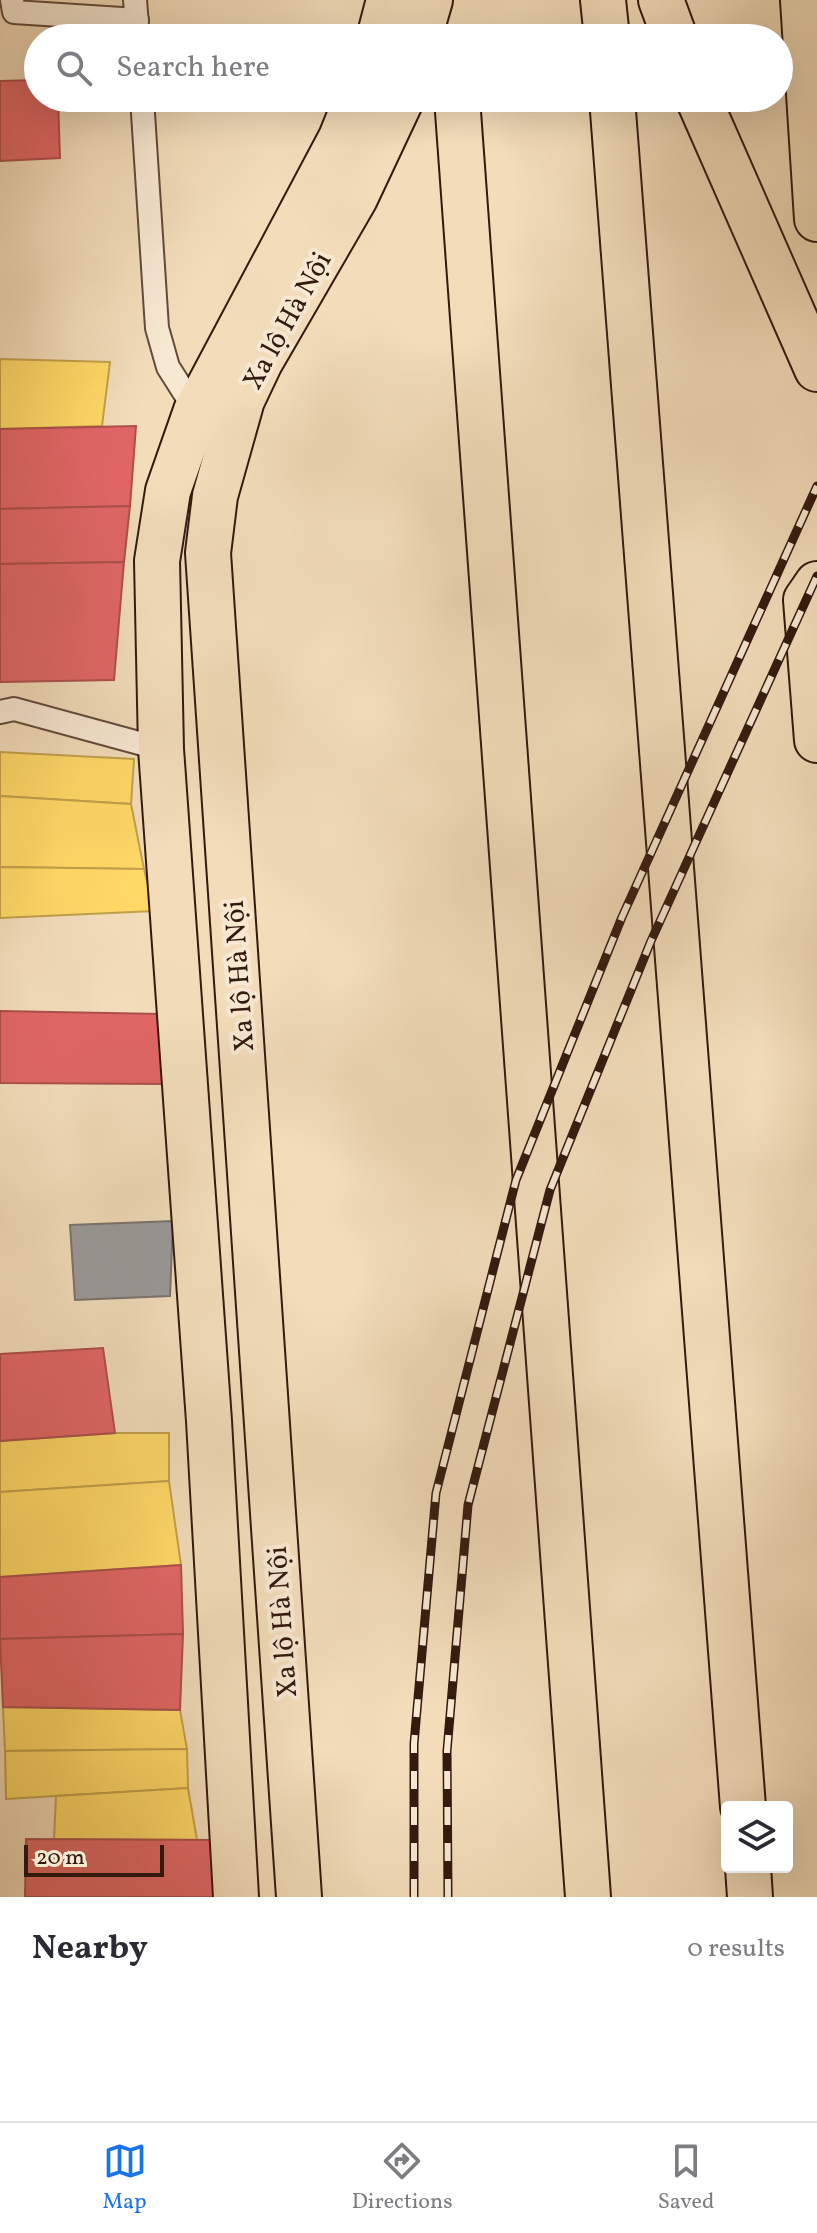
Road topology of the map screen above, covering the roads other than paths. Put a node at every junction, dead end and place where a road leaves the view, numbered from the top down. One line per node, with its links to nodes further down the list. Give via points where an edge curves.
1 (12, 0): 8 (lane, via 14,12)
2 (389, 0): 9 (highway)
3 (430, 0): 10 (highway)
4 (449, 0): 11 (highway)
5 (603, 0): 12 (highway)
6 (661, 0): 13 (highway)
7 (803, 0): 20 (highway)
8 (137, 19)
9 (383, 24)
10 (423, 24)
11 (451, 24)
12 (606, 24)
13 (670, 24)
14 (143, 112): 23 (lane, via 157,328 168,367)
15 (351, 112): 23 (highway, Xa lộ Hà Nội)
16 (395, 112): 23 (highway, Xa lộ Hà Nội, via 355,198 260,362)
17 (458, 112): 34 (highway)
18 (613, 112): 30 (highway)
19 (704, 112): 22 (highway)
20 (814, 113): 21 (highway)
21 (817, 219)
22 (817, 369)
23 (214, 421): 27 (highway, Xa lộ Hà Nội, via 168,491 159,535); 29 (highway, Xa lộ Hà Nội, via 215,496 208,553)
24 (817, 584): 26 (highway, via 806,600)
25 (0, 712): 27 (lane, via 14,709)
26 (817, 740)
27 (161, 749): 28 (highway, Xa lộ Hà Nội)
28 (209, 1421): 29 (highway); 32 (highway, Xa lộ Hà Nội)
29 (268, 1422): 33 (highway, Xa lộ Hà Nội)
30 (743, 1801)
31 (748, 1873): 35 (highway)
32 (236, 1897)
33 (299, 1897)
34 (588, 1897)
35 (750, 1897)

